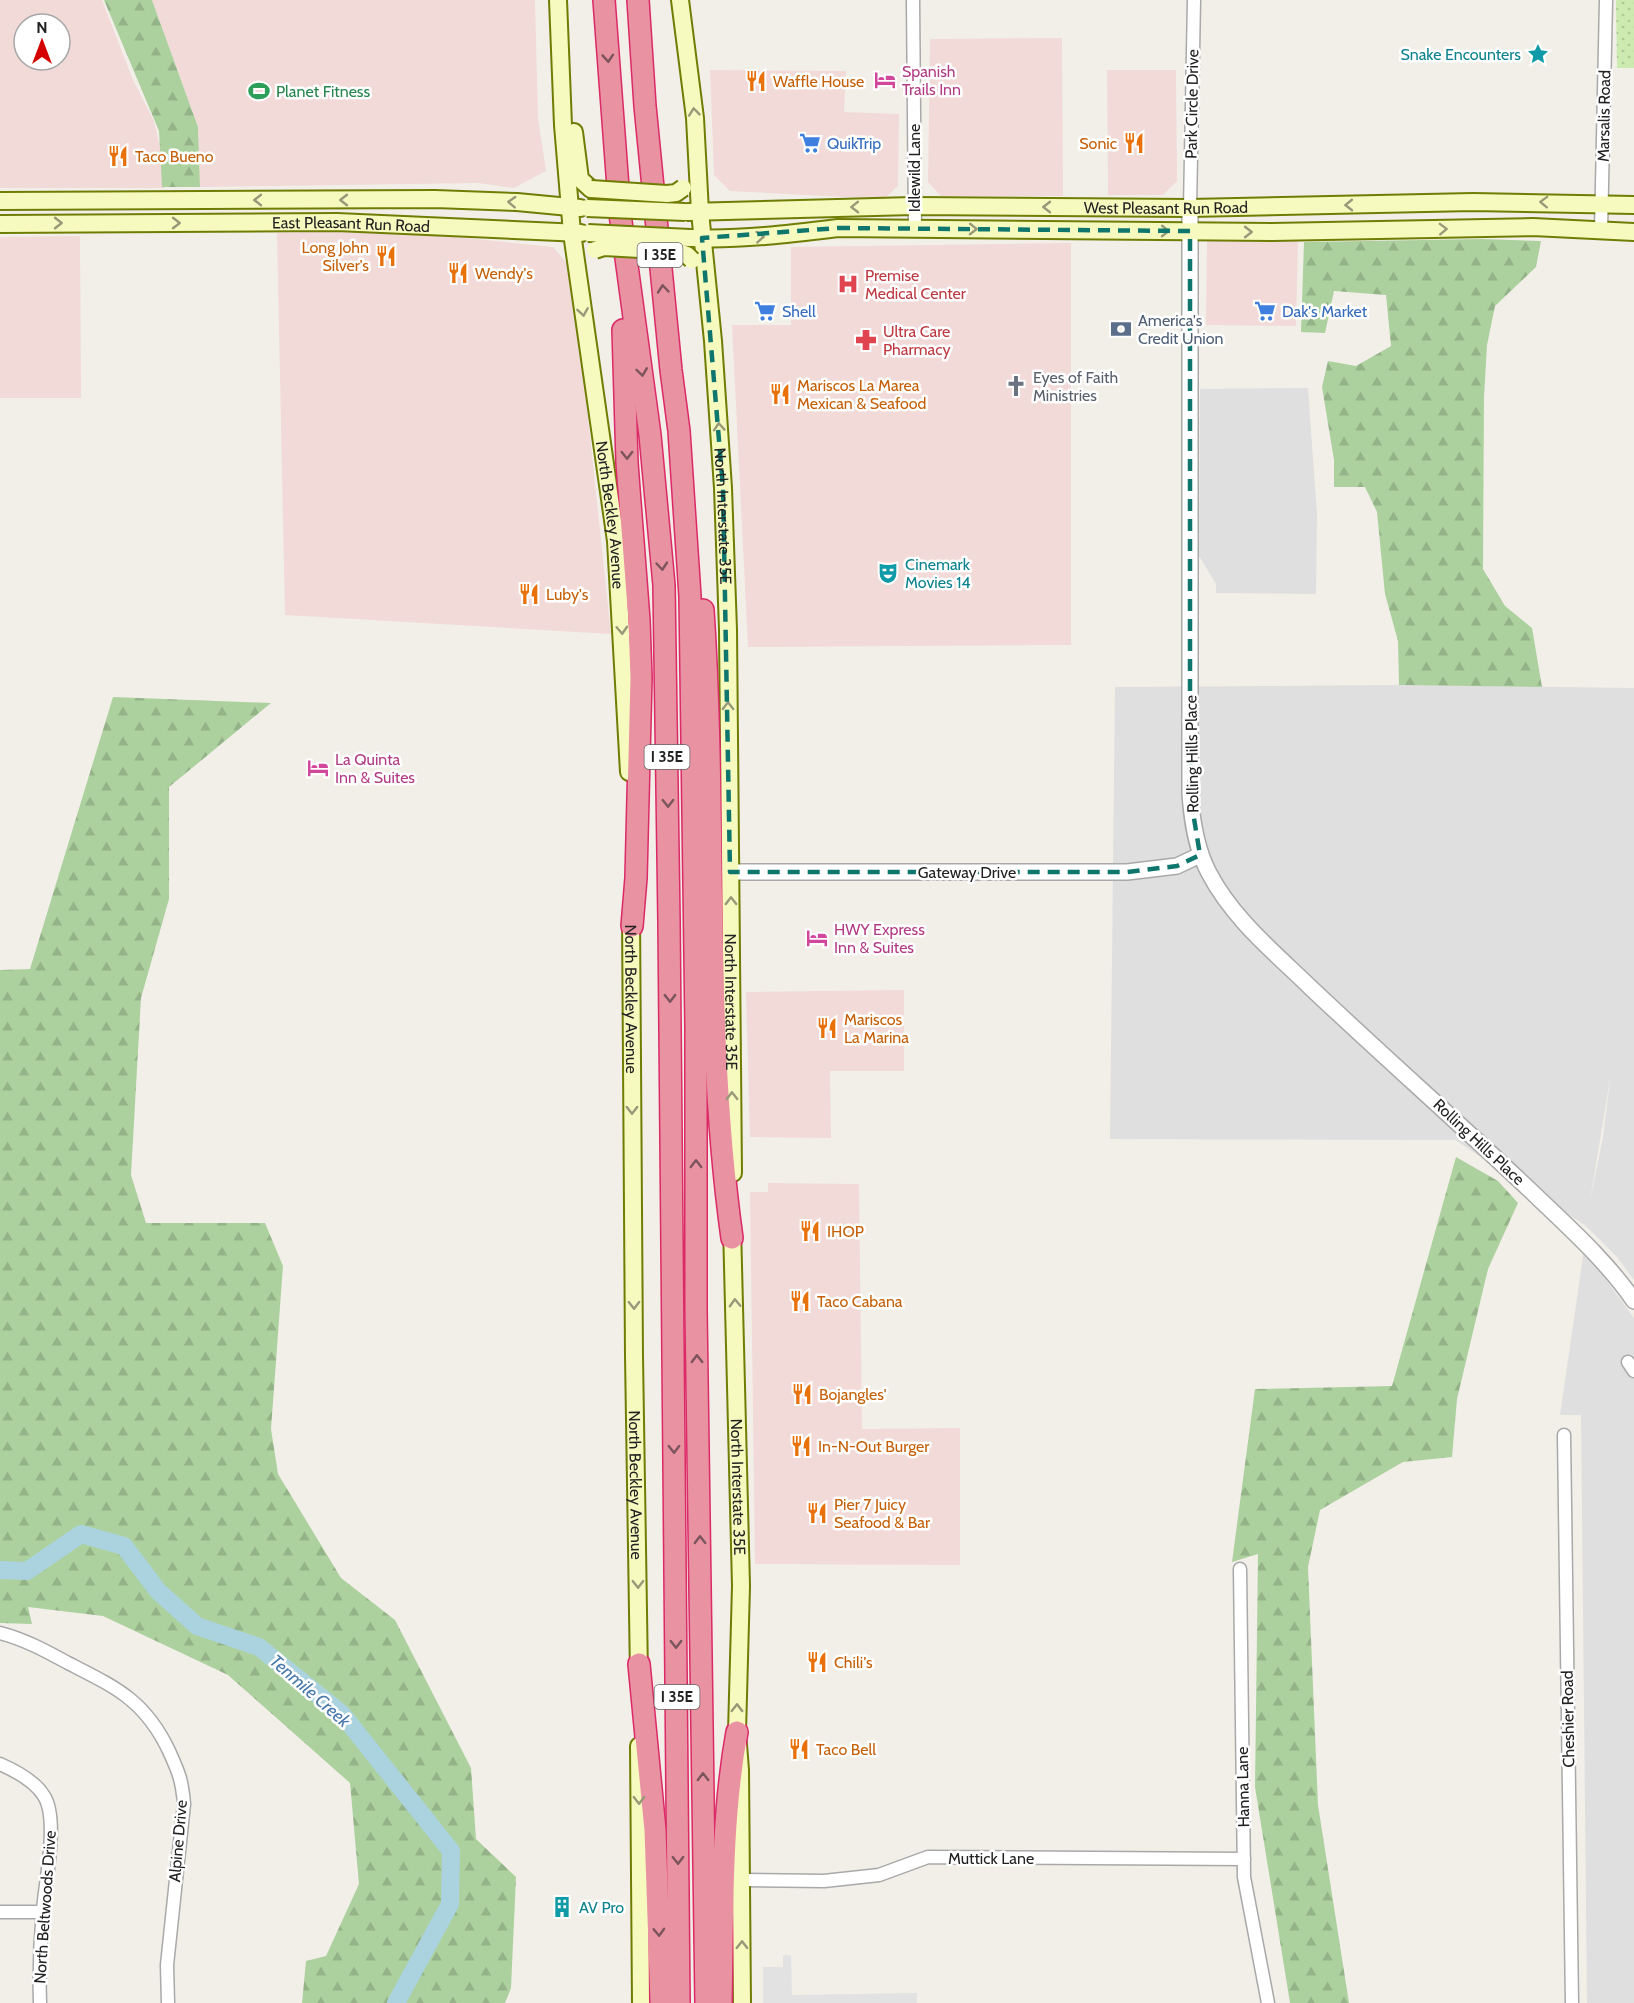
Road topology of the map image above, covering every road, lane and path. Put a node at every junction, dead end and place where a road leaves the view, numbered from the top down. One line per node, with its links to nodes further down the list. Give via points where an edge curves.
1 (558, 0): 9 (main road, North Beckley Avenue)
2 (604, 0): 11 (highway, I 35E, one-way to 11)
3 (638, 0): 10 (highway, I 35E)
4 (651, 0): 10 (highway)
5 (680, 0): 12 (main road, North Interstate 35E, one-way to 5)
6 (913, 0): 19 (street, Idlewild Lane)
7 (1194, 0): 20 (street, Park Circle Drive)
8 (1606, 0): 17 (street, Marsalis Road)
9 (560, 65): 12 (main road, bridge, via 569,83 580,179 591,189 676,193 690,179); 21 (main road, North Beckley Avenue)
10 (643, 80): 35 (highway, I 35E, one-way to 10)
11 (613, 126): 38 (highway, one-way to 38, via 606,168 622,309 627,463 640,644 641,737); 55 (highway, I 35E, one-way to 55, via 664,585)
12 (695, 136): 22 (main road, North Interstate 35E)
13 (145, 200): 14 (main road, East Pleasant Run Road); 16 (main road, East Pleasant Run Road); 24 (main road)
14 (211, 200): 15 (main road, East Pleasant Run Road, one-way to 14); 25 (main road)
15 (317, 200): 21 (main road, East Pleasant Run Road, one-way to 15, via 435,199); 23 (main road)
16 (0, 201)
17 (1602, 204): 18 (main road, West Pleasant Run Road); 20 (main road, West Pleasant Run Road, one-way to 20); 29 (street, Marsalis Road)
18 (1634, 205)
19 (913, 206): 20 (main road, West Pleasant Run Road, one-way to 19); 22 (main road, West Pleasant Run Road, one-way to 22); 27 (street, Idlewild Lane)
20 (1190, 207): 28 (street, Rolling Hills Place)
21 (578, 208): 22 (main road, East Pleasant Run Road, bridge); 31 (main road, North Beckley Avenue)
22 (692, 212): 32 (main road, North Interstate 35E)
23 (317, 222): 25 (main road, East Pleasant Run Road); 31 (main road, East Pleasant Run Road)
24 (146, 223): 25 (main road, East Pleasant Run Road, one-way to 25); 26 (main road, East Pleasant Run Road, one-way to 24)
25 (211, 223)
26 (0, 224)
27 (915, 228): 28 (main road, West Pleasant Run Road, one-way to 28); 32 (main road, West Pleasant Run Road, one-way to 27, via 770,236 838,228)
28 (1190, 231): 29 (main road, West Pleasant Run Road, one-way to 29, via 1533,227); 36 (street, Rolling Hills Place, via 1190,794)
29 (1601, 231): 30 (main road, West Pleasant Run Road)
30 (1634, 232)
31 (580, 233): 32 (main road, East Pleasant Run Road, bridge); 33 (main road, North Beckley Avenue)
32 (696, 238): 34 (main road, North Interstate 35E)
33 (578, 277): 34 (main road, bridge, via 585,260 604,247 687,255 696,268 702,320); 38 (main road, North Beckley Avenue, one-way to 38, via 616,541 629,748)
34 (713, 341): 37 (main road, North Interstate 35E, one-way to 34, via 728,630)
35 (679, 430): 39 (highway, via 692,487 707,662 716,1048 723,1168); 56 (highway, I 35E, one-way to 35, via 692,686)
36 (1200, 855): 37 (street, Gateway Drive, via 1177,866 1127,872); 40 (street, Rolling Hills Place, via 1222,896 1242,922 1578,1236)
37 (730, 872): 39 (main road, North Interstate 35E, one-way to 37)
38 (632, 926): 44 (main road, North Beckley Avenue, one-way to 44)
39 (732, 1238): 45 (main road, North Interstate 35E, one-way to 39, via 741,1586)
40 (1634, 1301)
41 (1564, 1435): 60 (street, Cheshier Road)
42 (1240, 1569): 47 (street, Hanna Lane)
43 (0, 1633): 52 (street, Alpine Drive, via 41,1649 126,1695 159,1729 181,1777 184,1804 167,1965)
44 (639, 1664): 53 (main road, North Beckley Avenue, one-way to 53); 54 (highway, one-way to 54, via 656,1830)
45 (737, 1731): 48 (main road, North Interstate 35E); 57 (highway, via 727,1795)
46 (0, 1764): 50 (street, North Beltwoods Drive, via 20,1774 46,1797 51,1834)
47 (1244, 1859): 48 (street, Muttick Lane, via 928,1857 879,1875 824,1881); 59 (street, Hanna Lane)
48 (742, 1880): 58 (main road, North Interstate 35E, one-way to 48)
49 (0, 1912): 50 (street)
50 (43, 1912): 51 (street, North Beltwoods Drive)
51 (40, 2003)
52 (168, 2003)
53 (641, 2003)
54 (662, 2003)
55 (679, 2003)
56 (706, 2003)
57 (721, 2003)
58 (742, 2003)
59 (1268, 2003)
60 (1572, 2003)

